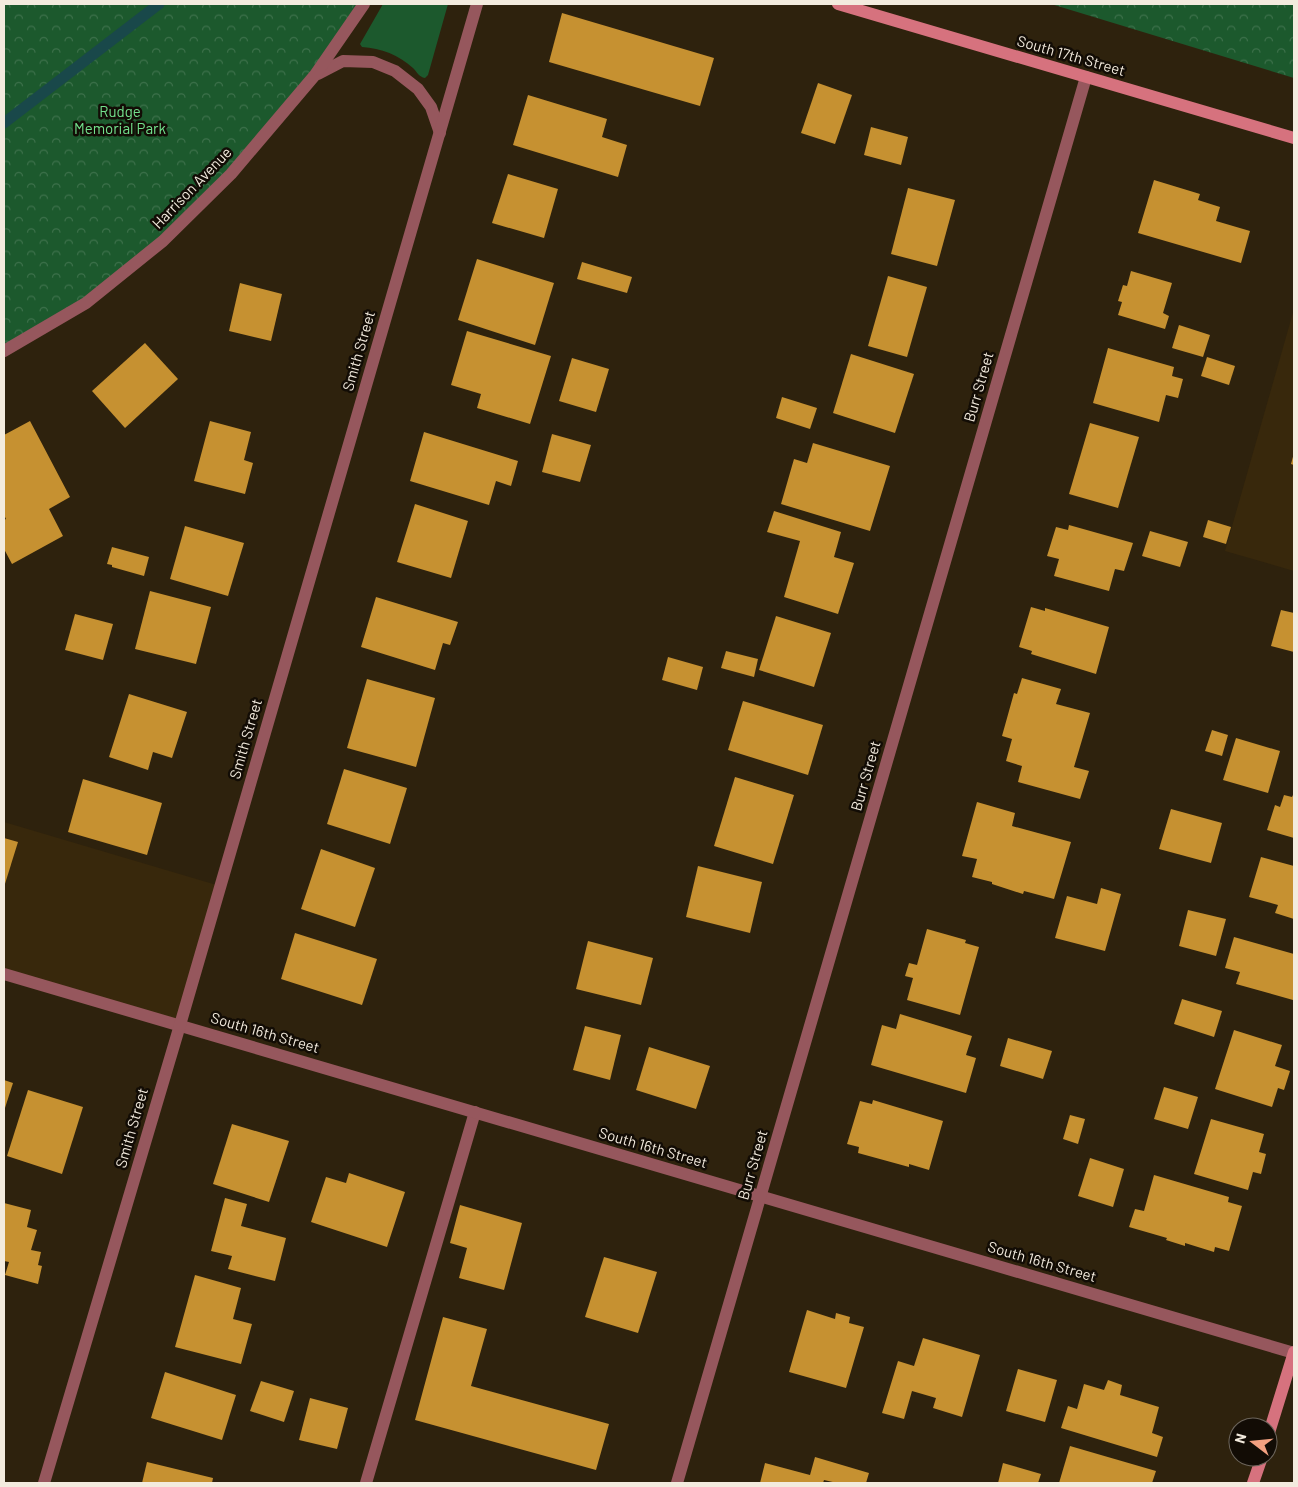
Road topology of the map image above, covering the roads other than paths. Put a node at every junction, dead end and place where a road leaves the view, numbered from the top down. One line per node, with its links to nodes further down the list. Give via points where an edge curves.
1 (364, 4): 4 (street, Harrison Avenue)
2 (477, 4): 6 (street, Smith Street)
3 (838, 4): 5 (main road, South 17th Street)
4 (315, 75): 6 (street, via 343,62 373,62 395,71 418,89 431,107); 8 (street, Harrison Avenue, via 231,174 163,242 86,303)
5 (1086, 77): 7 (main road, South 17th Street); 12 (street, Burr Street)
6 (440, 133): 10 (street, Smith Street)
7 (1294, 138)
8 (4, 351)
9 (4, 974): 10 (street, South 16th Street)
10 (180, 1025): 11 (street, South 16th Street); 16 (street, Smith Street)
11 (476, 1112): 12 (street, South 16th Street); 17 (street)
12 (761, 1197): 13 (street, South 16th Street); 18 (street, Burr Street)
13 (1294, 1352): 14 (main road)
14 (1274, 1417)
15 (1259, 1467): 19 (main road)
16 (44, 1483)
17 (366, 1483)
18 (677, 1483)
19 (1253, 1483)

